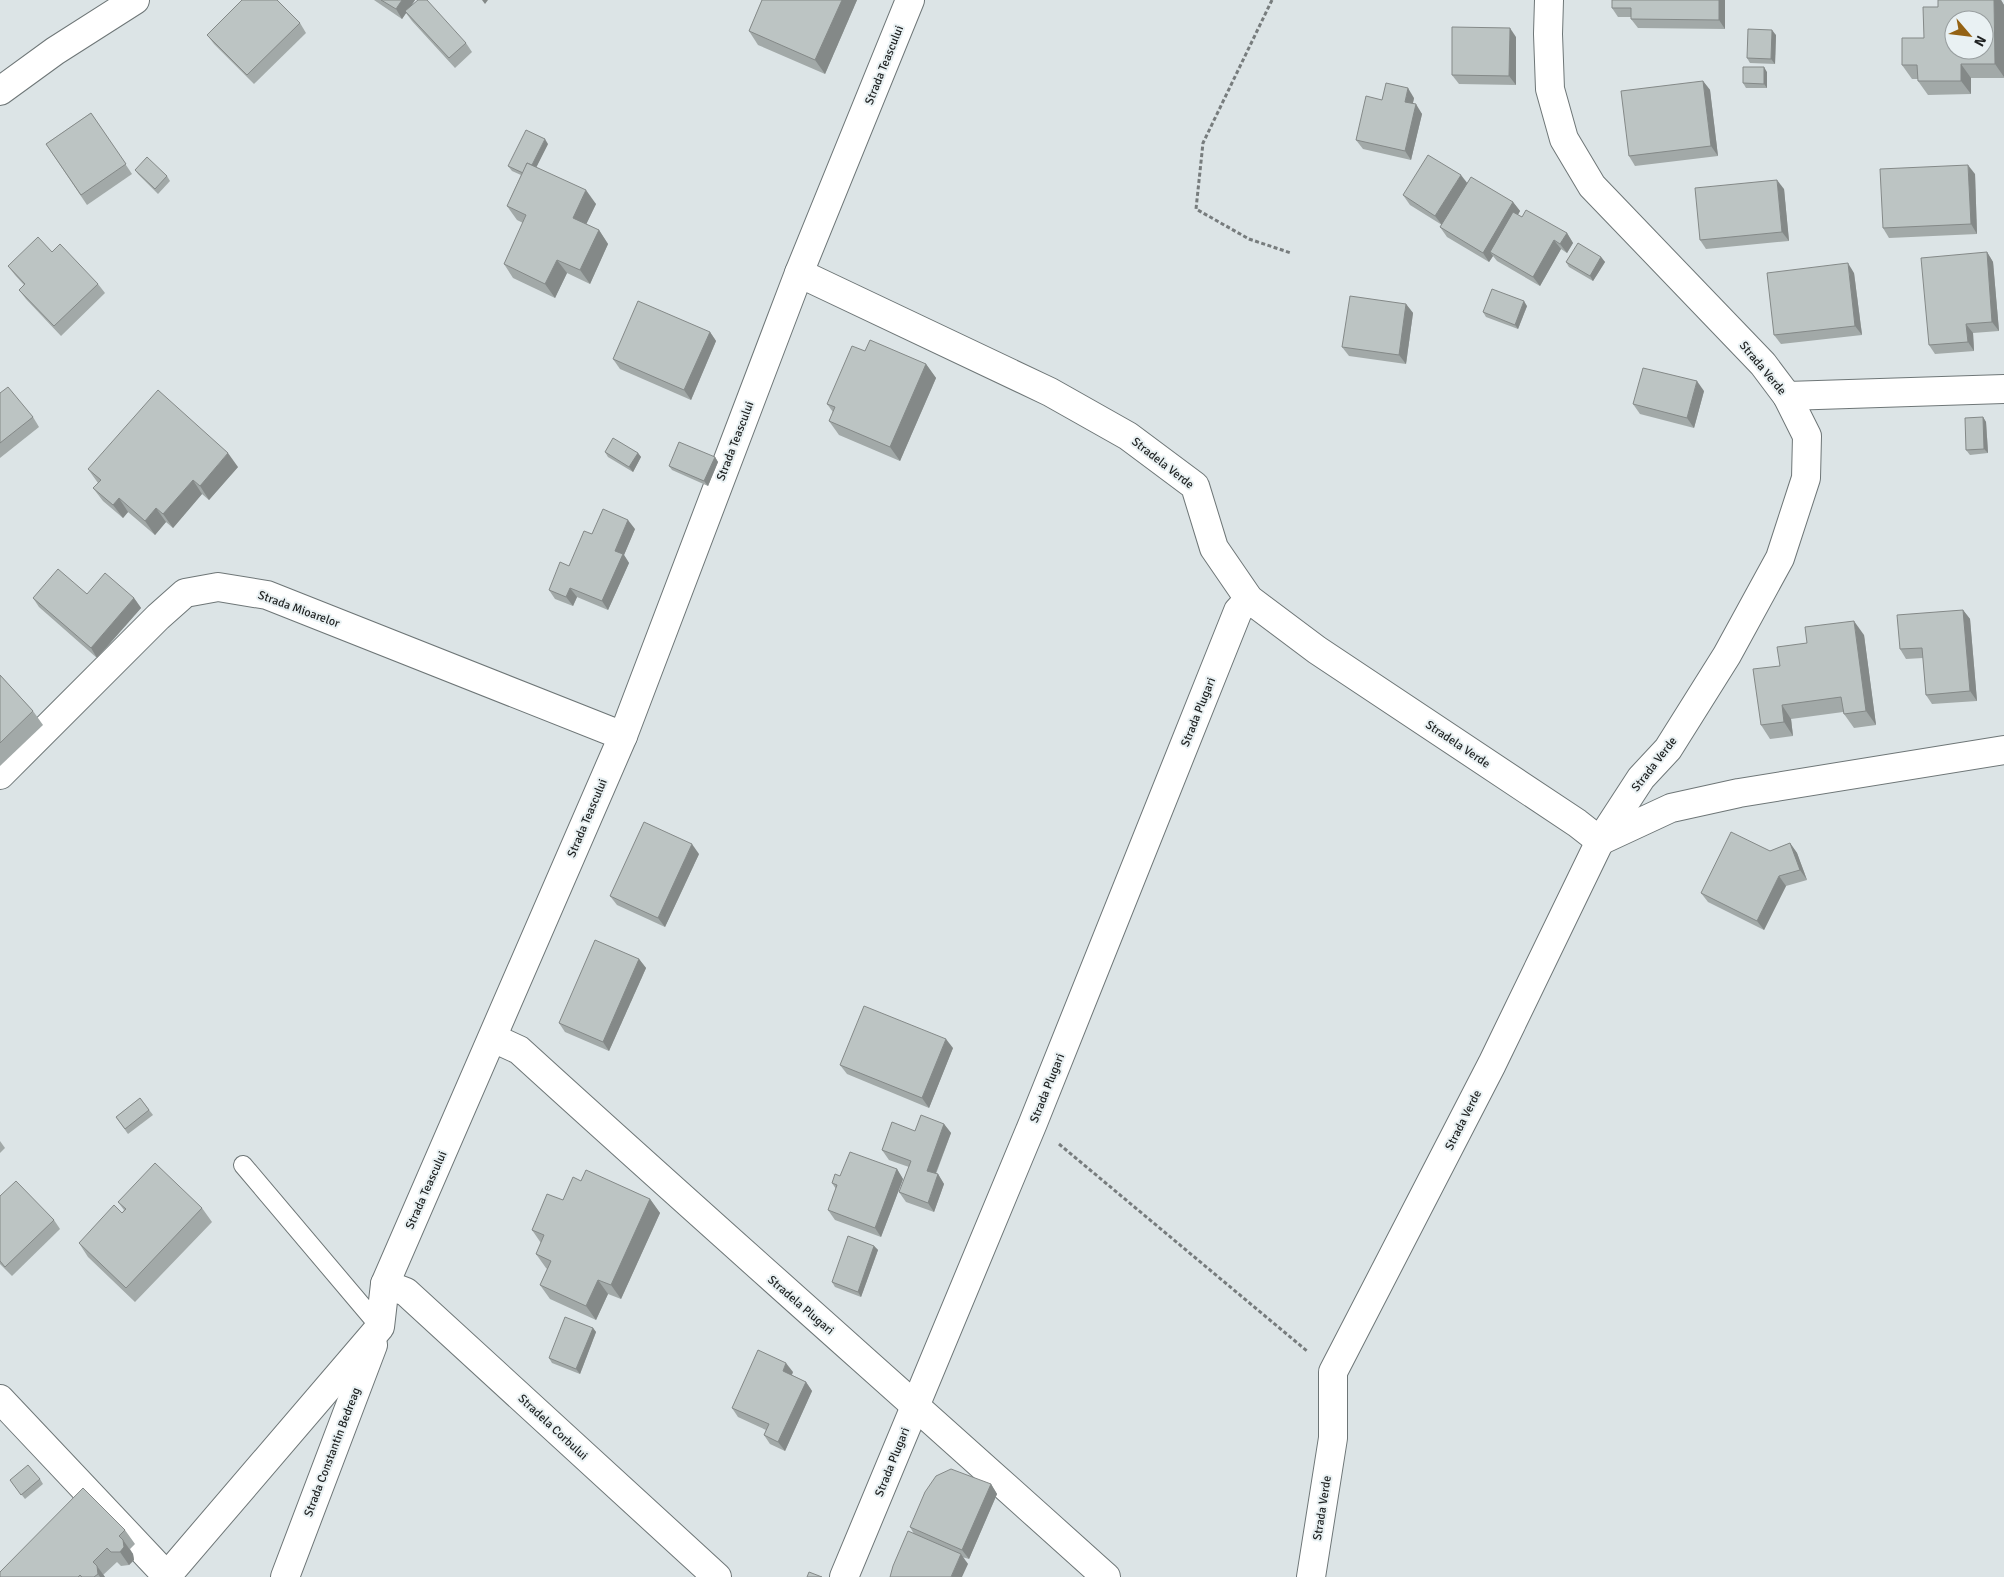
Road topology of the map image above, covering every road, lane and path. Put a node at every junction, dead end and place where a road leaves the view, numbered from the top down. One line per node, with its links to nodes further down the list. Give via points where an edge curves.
1 (136, 0): 5 (street, via 55,51)
2 (910, 0): 7 (street, Strada Teascului)
3 (1272, 0): 6 (path, via 1203,143 1196,209 1249,239)
4 (1549, 0): 9 (street, Strada Verde, via 1550,89 1564,139 1592,186 1763,364)
5 (0, 91)
6 (1291, 253)
7 (799, 273): 10 (street, Stradela Verde, via 1050,392 1128,436 1195,486 1214,548); 11 (street, Strada Teascului)
8 (2004, 389): 9 (street)
9 (1787, 396): 14 (street, Strada Verde, via 1806,436 1806,478 1780,558 1668,749 1641,778)
10 (1249, 599): 14 (street, Stradela Verde, via 1317,650 1578,823); 16 (street, Strada Plugari, via 1238,610)
11 (623, 736): 13 (street, Strada Mioarelor, via 267,595 218,587 185,593); 15 (street, Strada Teascului)
12 (2004, 750): 14 (street, via 1729,795 1671,808)
13 (0, 775)
14 (1600, 841): 20 (street, Strada Verde, via 1492,1064)
15 (493, 1038): 18 (street, Strada Teascului); 22 (street, Stradela Plugari, via 519,1050 748,1259)
16 (1033, 1122): 20 (path); 22 (street, Strada Plugari)
17 (243, 1165): 19 (lane)
18 (385, 1284): 19 (street, Strada Teascului); 25 (street, Stradela Corbului, via 406,1292)
19 (380, 1327): 23 (street); 24 (street, Strada Constantin Bedreag)
20 (1333, 1372): 28 (street, Strada Verde, via 1333,1438)
21 (0, 1399): 23 (street)
22 (915, 1404): 26 (street, Strada Plugari); 27 (street, Stradela Plugari)
23 (167, 1576)
24 (285, 1577)
25 (717, 1577)
26 (844, 1577)
27 (1106, 1577)
28 (1311, 1577)

